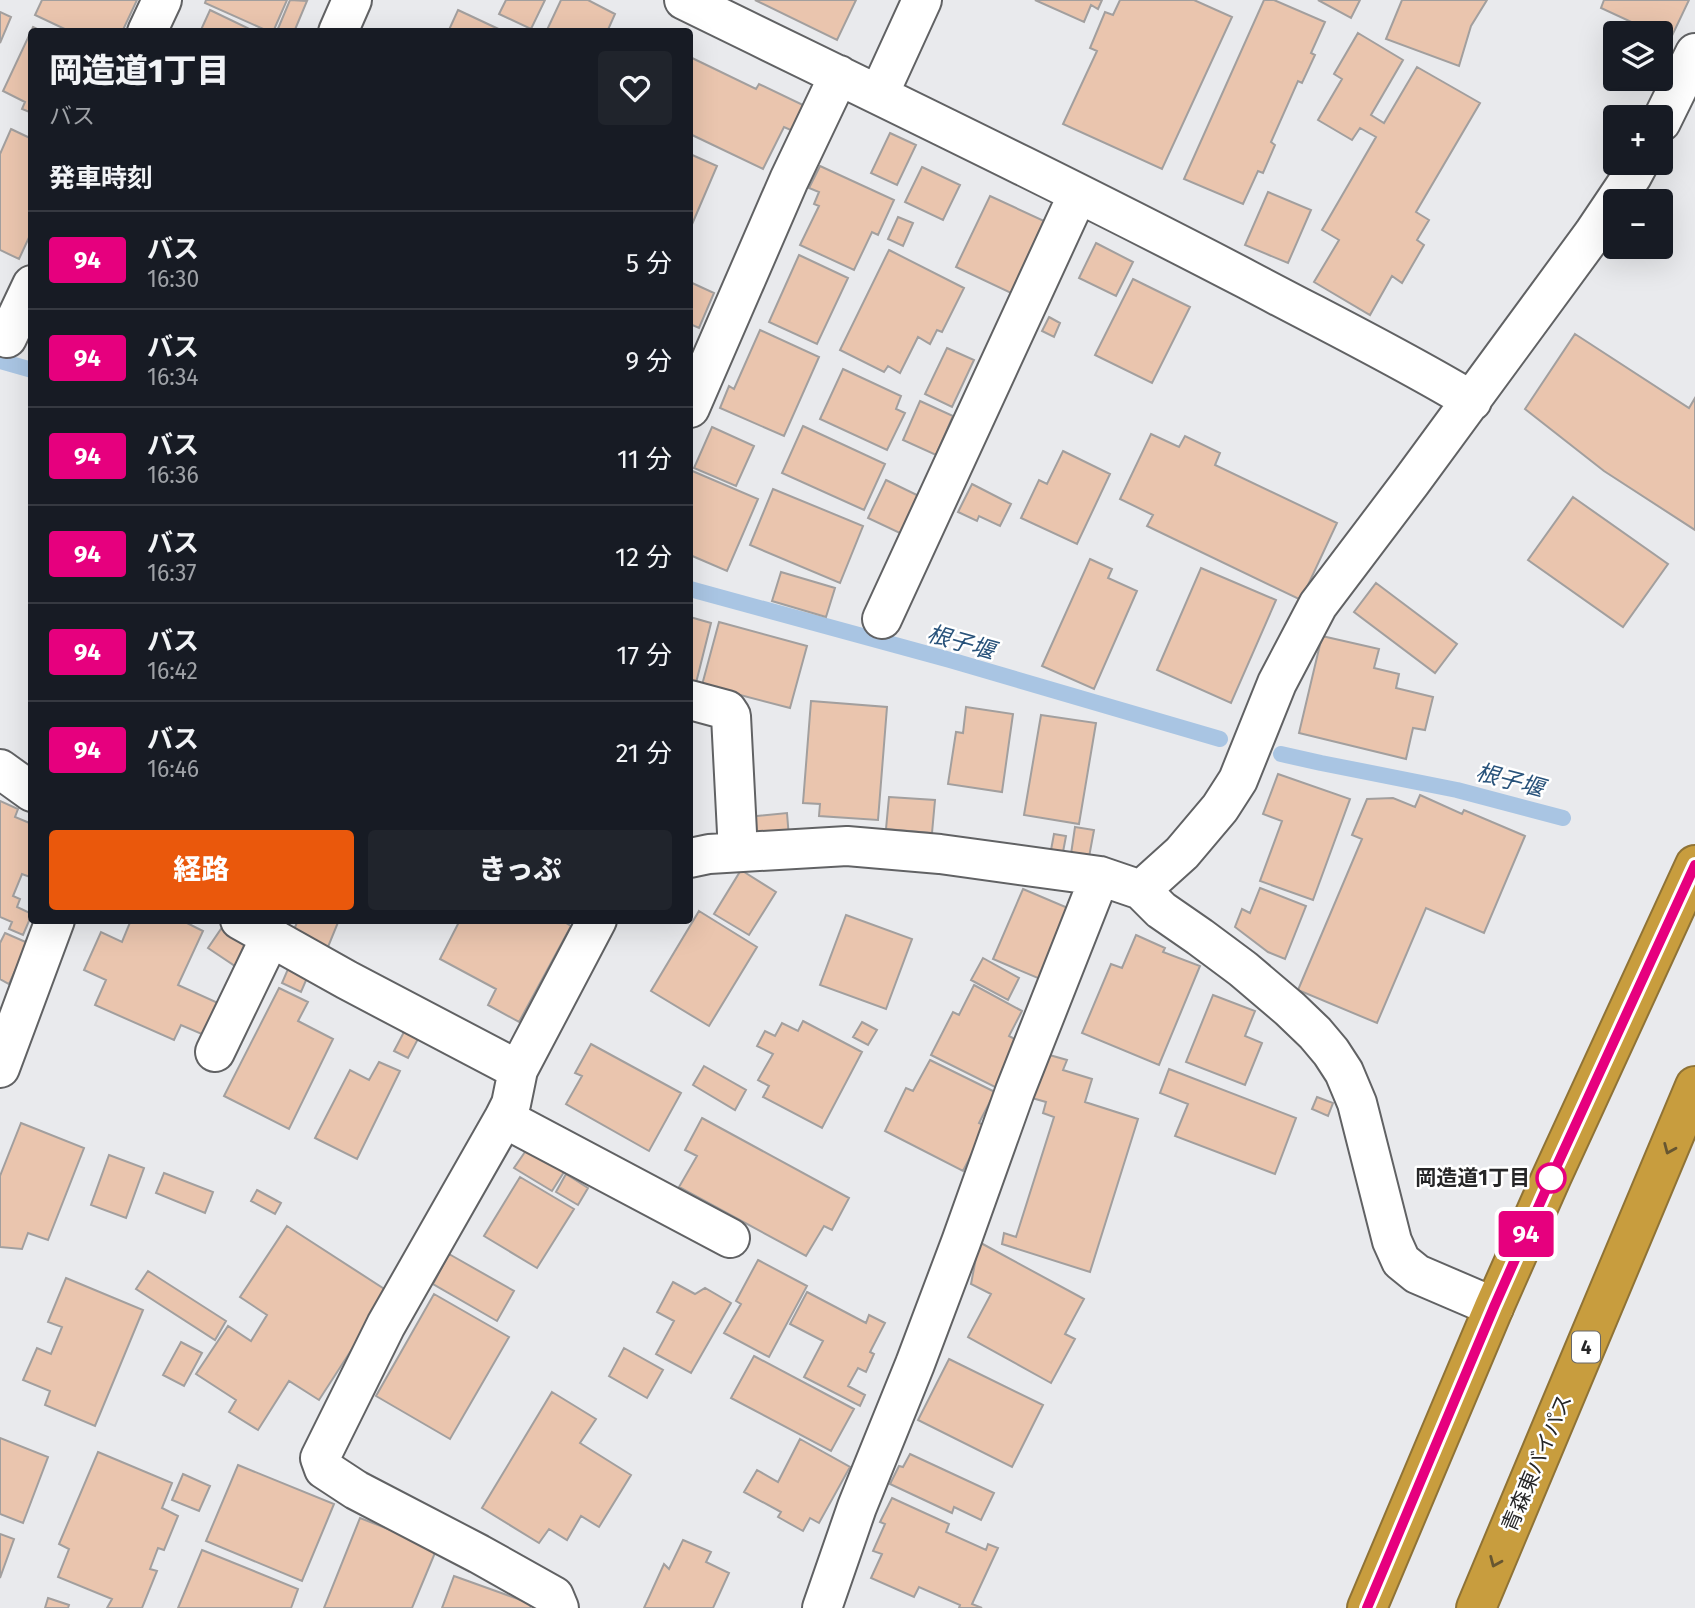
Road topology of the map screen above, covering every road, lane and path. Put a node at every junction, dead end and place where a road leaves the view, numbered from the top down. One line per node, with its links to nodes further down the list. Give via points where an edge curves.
1 (162, 0): 5 (street)
2 (352, 0): 6 (street)
3 (684, 0): 8 (street)
4 (922, 0): 9 (street)
5 (149, 28)
6 (340, 28)
7 (1695, 53): 10 (street)
8 (839, 75): 9 (street); 15 (street)
9 (879, 94): 12 (street)
10 (1669, 105)
11 (1633, 175): 16 (street)
12 (1079, 194): 16 (street); 17 (street)
13 (28, 293): 14 (street)
14 (7, 338)
15 (693, 401)
16 (1472, 401): 25 (street, via 1318,605 1277,683 1238,780 1220,808)
17 (882, 619)
18 (693, 702): 21 (street, via 727,709 731,716)
19 (0, 769): 20 (street)
20 (28, 789)
21 (738, 852): 22 (street); 24 (street, via 847,846)
22 (693, 857)
23 (1695, 865): 35 (highway)
24 (1100, 876): 25 (street); 37 (street)
25 (1141, 890): 35 (street, via 1290,1009 1331,1052 1357,1103 1401,1261 1416,1274)
26 (54, 924): 30 (street)
27 (595, 924): 31 (street)
28 (255, 929): 29 (street); 31 (street)
29 (215, 1052)
30 (0, 1068)
31 (518, 1070): 33 (street)
32 (1695, 1086): 39 (highway, 青森東バイパス / 4, one-way to 39)
33 (504, 1118): 34 (street); 36 (street, via 386,1325 320,1458 324,1469 356,1490 554,1596)
34 (730, 1238)
35 (1494, 1307): 38 (highway)
36 (559, 1608)
37 (822, 1608)
38 (1367, 1608)
39 (1476, 1608)

